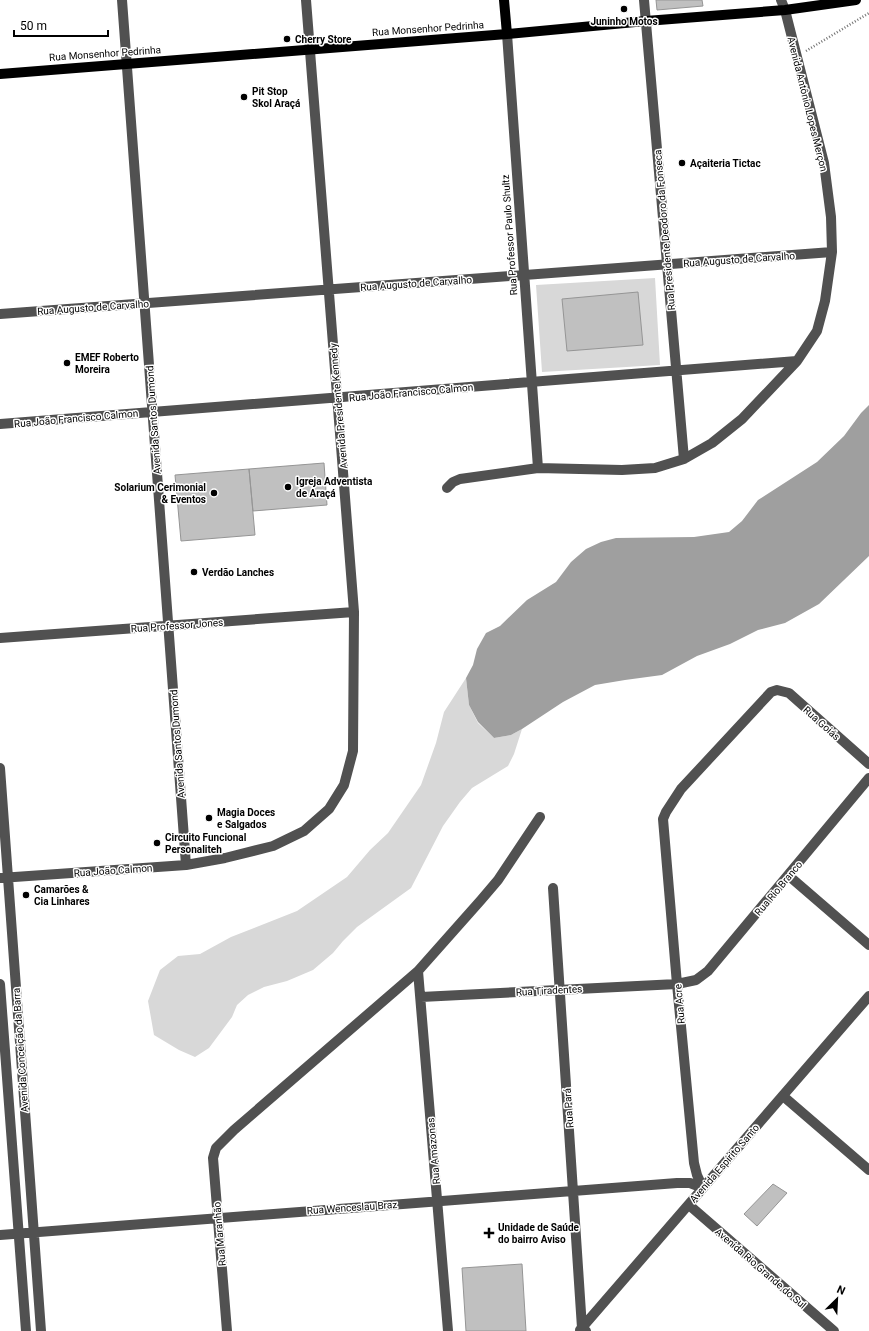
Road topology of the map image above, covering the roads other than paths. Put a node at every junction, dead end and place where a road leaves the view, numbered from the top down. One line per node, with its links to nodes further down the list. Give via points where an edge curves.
1 (122, 0): 11 (street, Avenida Santos Dumond)
2 (306, 0): 10 (street, Avenida Presidente Kennedy)
3 (504, 0): 9 (main road, Rua Professor Paulo Shultz)
4 (644, 0): 8 (street, Rua Presidente Deodoro da Fonseca)
5 (781, 0): 7 (street, Avenida Antônio Lopes Merçon)
6 (856, 0): 7 (main road, Rua Monsenhor Pedrinha)
7 (785, 10): 8 (main road, Rua Monsenhor Pedrinha); 13 (street, Avenida Antônio Lopes Merçon, via 824,163 831,217)
8 (646, 21): 9 (main road, Rua Monsenhor Pedrinha); 14 (street, Rua Presidente Deodoro da Fonseca)
9 (507, 34): 10 (main road, Rua Monsenhor Pedrinha); 15 (street, Rua Professor Paulo Shultz)
10 (310, 50): 11 (main road, Rua Monsenhor Pedrinha); 16 (street, Avenida Presidente Kennedy)
11 (126, 64): 12 (main road, Rua Monsenhor Pedrinha); 17 (street, Avenida Santos Dumond)
12 (0, 74)
13 (832, 252): 14 (street, Rua Augusto de Carvalho); 19 (street, Avenida Antônio Lopes Merçon, via 825,301 817,331)
14 (667, 264): 15 (street, Rua Augusto de Carvalho); 20 (street, Rua Presidente Deodoro da Fonseca)
15 (524, 275): 16 (street, Rua Augusto de Carvalho); 21 (street, Rua Professor Paulo Shultz)
16 (328, 289): 17 (street, Rua Augusto de Carvalho); 22 (street, Avenida Presidente Kennedy)
17 (144, 303): 18 (street, Rua Augusto de Carvalho); 23 (street, Avenida Santos Dumond)
18 (0, 314)
19 (797, 361): 20 (street, Rua João Francisco Calmon); 25 (street, Avenida Antônio Lopes Merçon, via 742,419 712,443)
20 (676, 370): 21 (street, Rua João Francisco Calmon); 25 (street, Rua Presidente Deodoro da Fonseca)
21 (532, 382): 22 (street, Rua João Francisco Calmon); 26 (street, Rua Professor Paulo Shultz)
22 (337, 397): 23 (street, Rua João Francisco Calmon); 28 (street, Avenida Presidente Kennedy)
23 (152, 412): 24 (street, Rua João Francisco Calmon); 29 (street, Avenida Santos Dumond)
24 (0, 424)
25 (684, 459): 26 (street, Avenida Antônio Lopes Merçon, via 655,468)
26 (538, 468): 27 (street, Avenida Antônio Lopes Merçon, via 460,479)
27 (447, 488)
28 (354, 612): 29 (street, Rua Professor Jones); 36 (street, Avenida Presidente Kennedy, via 352,751 344,784 330,809 304,831 273,846)
29 (168, 626): 30 (street, Rua Professor Jones); 37 (street, Avenida Santos Dumond)
30 (0, 638)
31 (869, 764): 35 (street, Rua Goiás, via 789,694 777,690 772,692 681,789)
32 (0, 768): 39 (street, Avenida Conceição da Barra)
33 (869, 778): 38 (street, Rua Rio Branco)
34 (540, 817): 42 (street, Rua Maranhão, via 498,880)
35 (663, 819): 44 (street, Rua Acre)
36 (225, 858): 37 (street, Rua João Calmon)
37 (186, 865): 39 (street, Rua João Calmon)
38 (789, 876): 41 (street); 44 (street, Rua Rio Branco, via 708,971 696,980)
39 (4, 878): 55 (street, Avenida Conceição da Barra)
40 (554, 888): 45 (street, Rua Pará)
41 (869, 945)
42 (418, 971): 47 (street, Rua Amazonas); 54 (street, Rua Maranhão, via 216,1148 213,1158)
43 (0, 984): 56 (street, Avenida Conceição da Barra)
44 (677, 984): 45 (street, Rua Tiradentes); 50 (street, Rua Acre, via 694,1162)
45 (560, 990): 47 (street, Rua Tiradentes); 51 (street, Rua Pará)
46 (869, 996): 48 (street, Avenida Espírito Santo)
47 (421, 997): 52 (street, Rua Amazonas)
48 (783, 1096): 49 (street); 50 (street, Avenida Espírito Santo)
49 (869, 1170)
50 (703, 1188): 51 (street, Rua Wenceslau Braz, via 690,1182 677,1182); 53 (street, Avenida Espírito Santo)
51 (574, 1190): 52 (street, Rua Wenceslau Braz); 58 (street, Rua Pará)
52 (437, 1201): 54 (street, Rua Wenceslau Braz); 62 (street, Rua Amazonas)
53 (689, 1205): 58 (street, Avenida Espírito Santo); 63 (street, Avenida Rio Grande do Sul)
54 (218, 1218): 55 (street, Rua Wenceslau Braz); 61 (street, Rua Maranhão)
55 (34, 1232): 56 (street, Rua Wenceslau Braz); 60 (street, Avenida Conceição da Barra)
56 (18, 1234): 57 (street, Rua Wenceslau Braz); 59 (street, Avenida Conceição da Barra)
57 (0, 1235)
58 (583, 1330)
59 (26, 1331)
60 (41, 1331)
61 (227, 1331)
62 (448, 1331)
63 (834, 1331)

